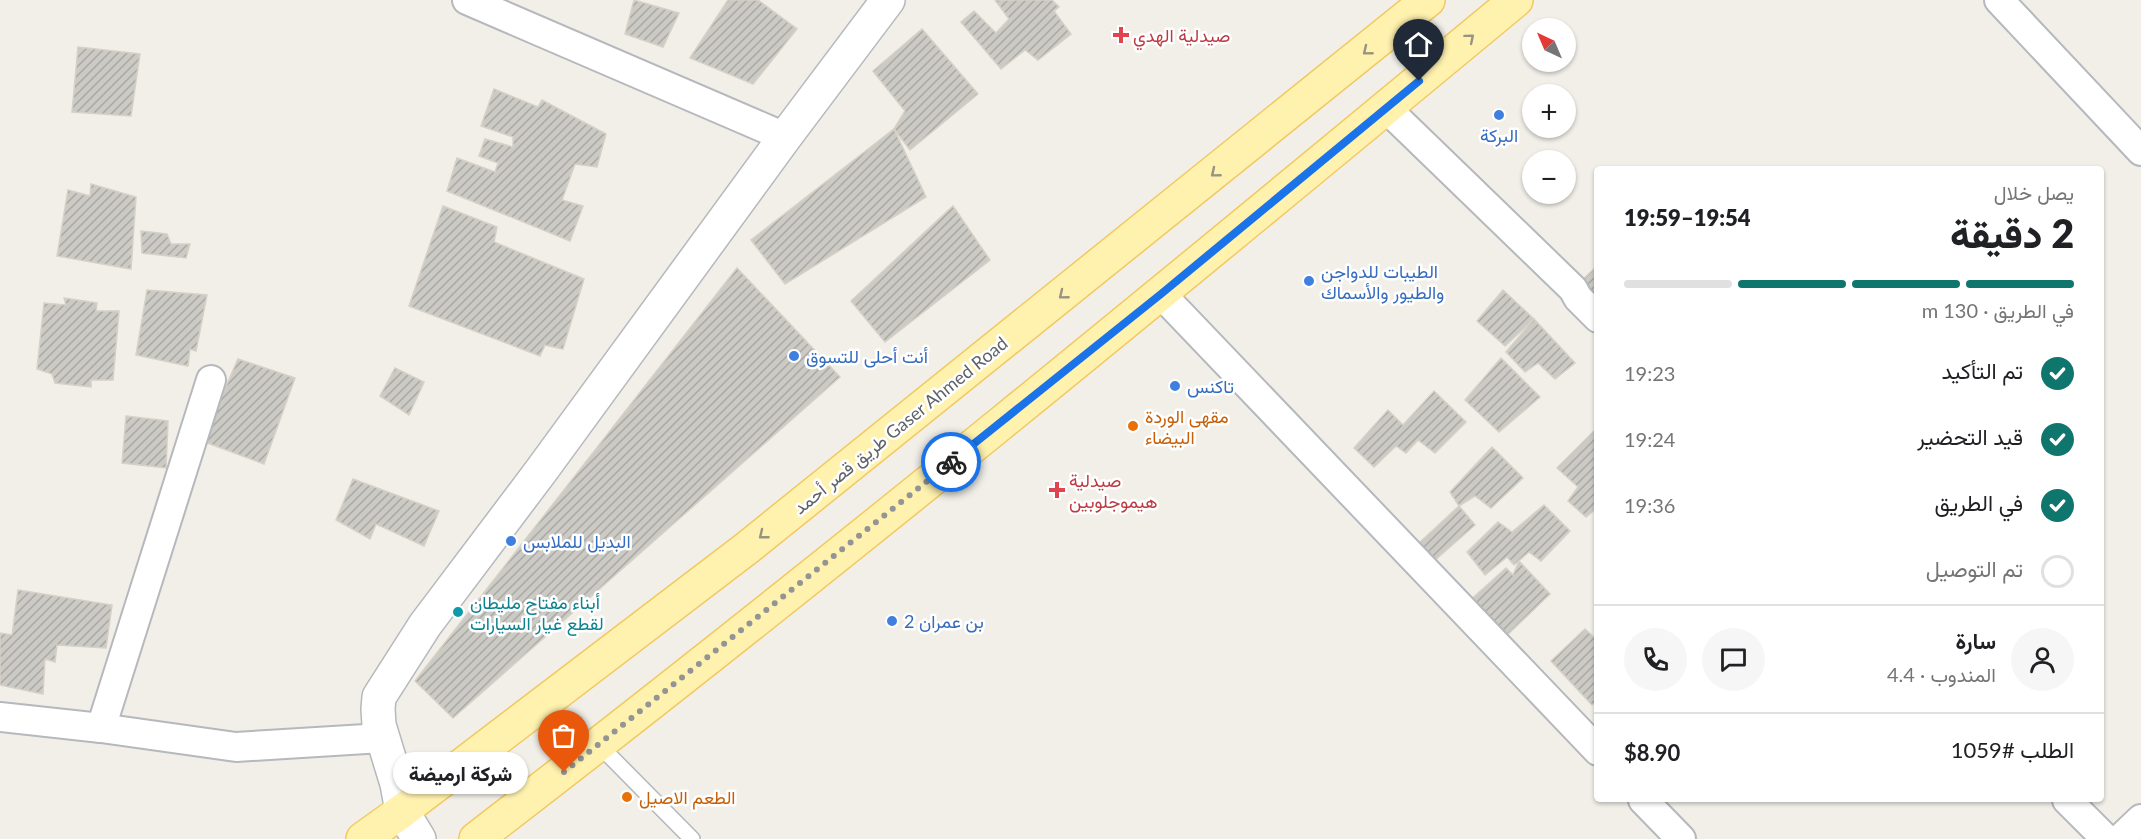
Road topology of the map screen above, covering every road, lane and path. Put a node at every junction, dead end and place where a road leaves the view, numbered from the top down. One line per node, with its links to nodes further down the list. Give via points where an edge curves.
1 (467, 0): 6 (street)
2 (888, 0): 8 (street)
3 (1428, 0): 20 (main road, طريق قصر أحمد Gaser Ahmed Road, one-way to 20, via 756,541)
4 (1516, 0): 7 (main road, one-way to 4)
5 (1999, 0): 9 (street)
6 (513, 9): 8 (street)
7 (1386, 108): 10 (main road); 11 (street, via 1574,289)
8 (784, 137): 15 (street, via 425,625 380,697)
9 (2141, 151)
10 (1161, 294): 16 (main road); 17 (street)
11 (1594, 314)
12 (211, 380): 14 (street)
13 (0, 717): 14 (street)
14 (101, 728): 15 (street, via 236,747)
15 (382, 738): 20 (street)
16 (598, 745): 24 (main road); 25 (lane)
17 (1594, 747)
18 (1645, 802): 26 (street)
19 (2069, 802): 27 (street)
20 (402, 811): 22 (main road, طريق قصر أحمد Gaser Ahmed Road); 23 (street)
21 (2141, 819): 28 (street)
22 (363, 839)
23 (419, 839)
24 (476, 839)
25 (692, 839)
26 (1681, 839)
27 (2106, 839)
28 (2120, 839)

